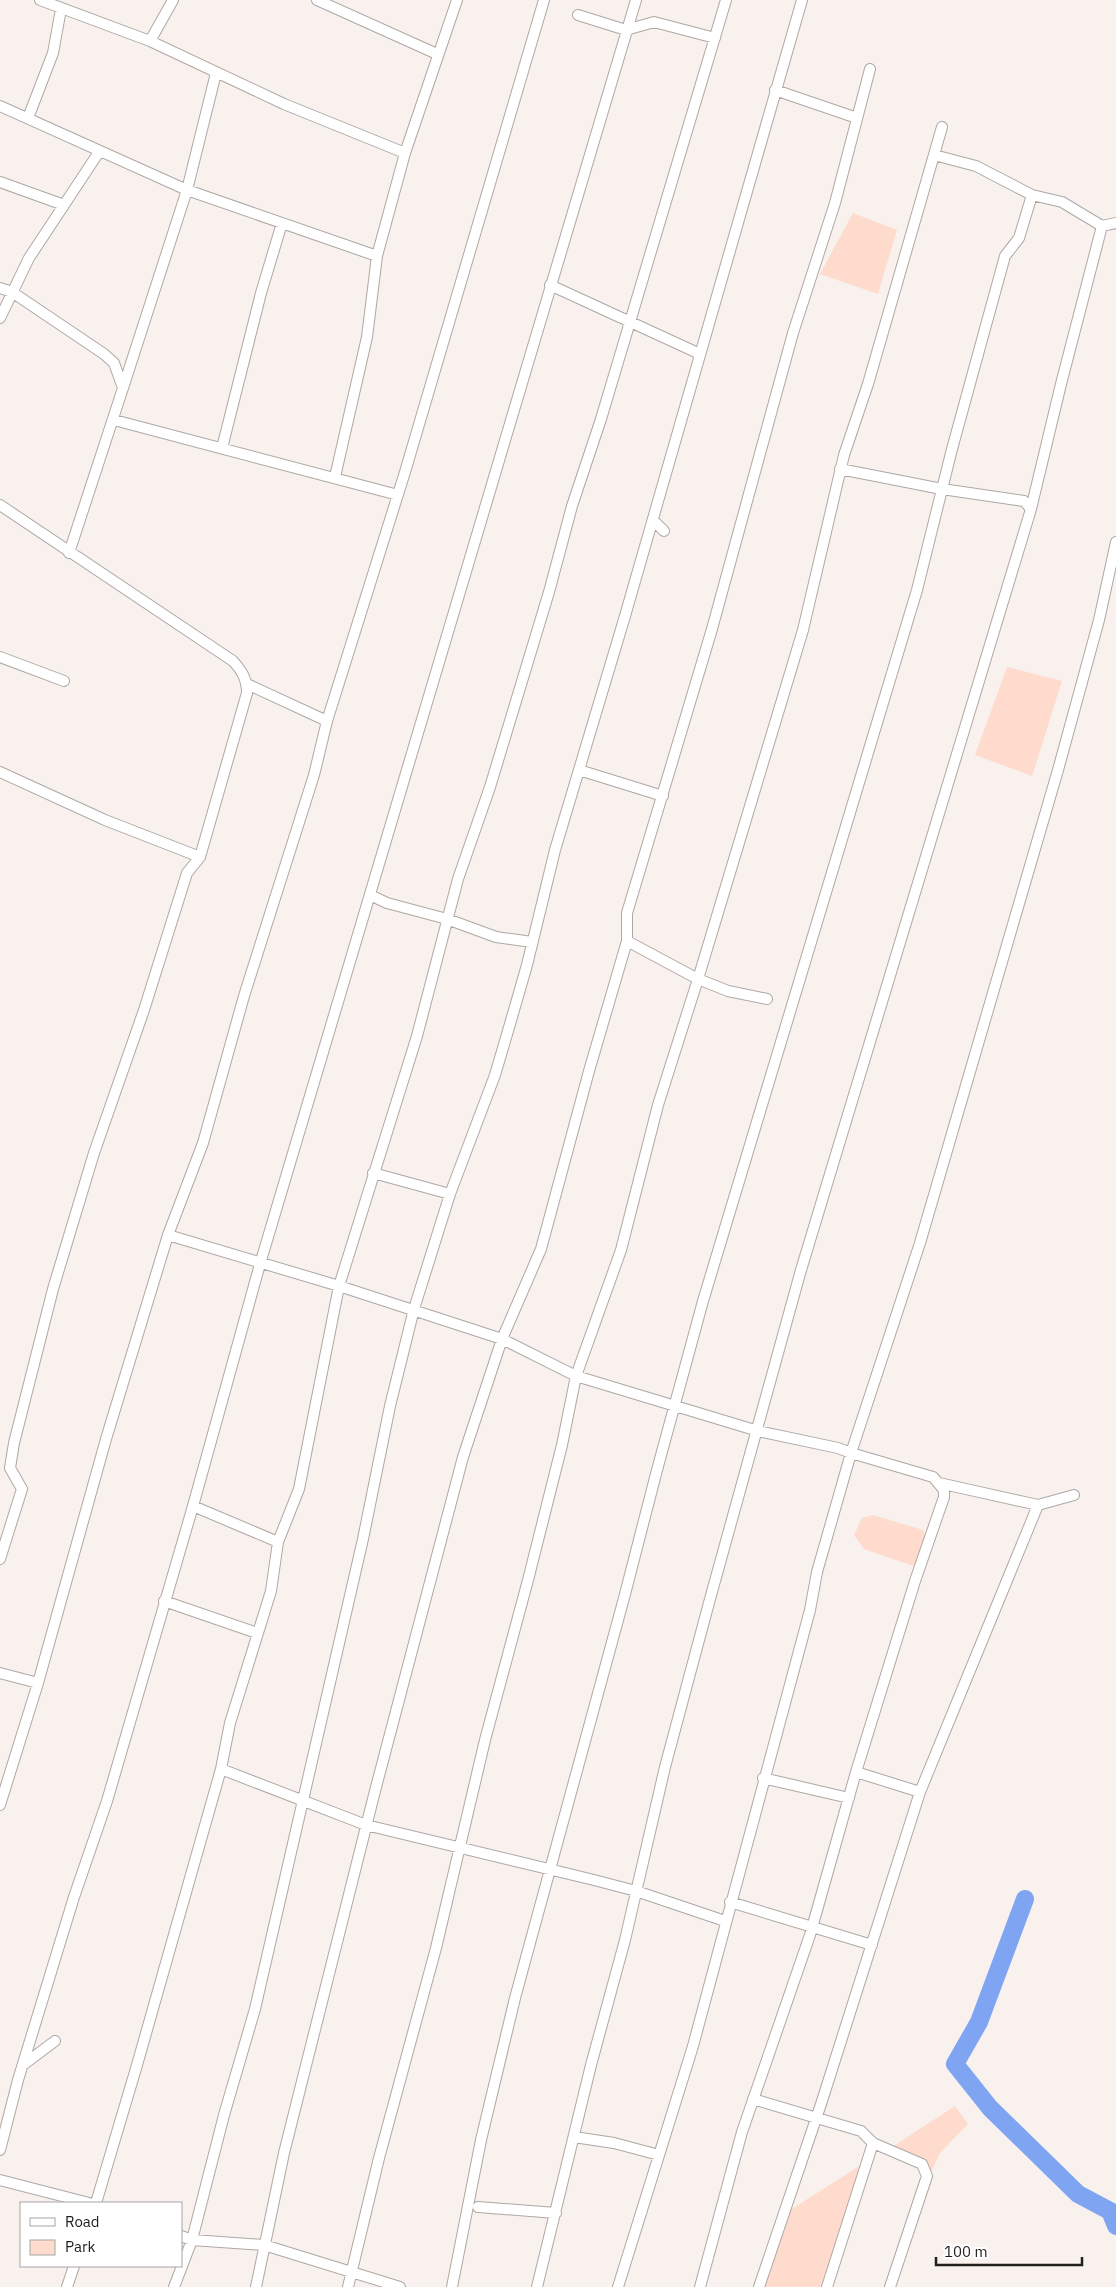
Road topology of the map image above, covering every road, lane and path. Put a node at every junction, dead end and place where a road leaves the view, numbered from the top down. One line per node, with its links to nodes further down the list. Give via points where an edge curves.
1 (40, 0): 9 (street)
2 (173, 0): 13 (street)
3 (316, 0): 14 (street)
4 (456, 0): 14 (street)
5 (544, 0): 45 (street)
6 (636, 0): 11 (street)
7 (726, 0): 12 (street)
8 (802, 0): 17 (street)
9 (61, 9): 13 (street); 19 (street, via 53,53)
10 (578, 15): 11 (street)
11 (626, 30): 12 (street, via 654,22); 33 (street)
12 (715, 38): 37 (street)
13 (150, 41): 16 (street)
14 (437, 54): 23 (street)
15 (870, 69): 20 (street)
16 (216, 73): 23 (street); 26 (street)
17 (775, 90): 20 (street); 38 (street)
18 (0, 106): 19 (street)
19 (28, 118): 22 (street)
20 (857, 118): 58 (street)
21 (942, 127): 24 (street)
22 (99, 152): 26 (street); 28 (street)
23 (405, 153): 32 (street)
24 (934, 155): 27 (street, via 976,166); 42 (street)
25 (0, 182): 28 (street)
26 (187, 190): 30 (street); 39 (street)
27 (1032, 195): 31 (street, via 1062,202); 44 (street, via 1018,238 1005,256)
28 (64, 205): 35 (street, via 29,258)
29 (1116, 222): 31 (street)
30 (282, 223): 32 (street); 41 (street)
31 (1102, 226): 47 (street)
32 (377, 256): 43 (street, via 367,337)
33 (550, 285): 37 (street); 60 (street)
34 (0, 288): 35 (street)
35 (12, 292): 36 (street); 39 (street, via 104,354 114,363)
36 (0, 318)
37 (630, 323): 38 (street); 61 (street, via 572,506 493,778)
38 (700, 354): 48 (street)
39 (123, 388): 40 (street)
40 (114, 420): 41 (street); 51 (street)
41 (222, 448): 43 (street)
42 (840, 469): 44 (street); 64 (street, via 803,630)
43 (335, 477): 45 (street)
44 (942, 489): 47 (street, via 1024,502); 74 (street, via 917,590 709,1282)
45 (398, 495): 55 (street)
46 (0, 505): 51 (street)
47 (1031, 509): 75 (street, via 801,1270)
48 (652, 520): 49 (street); 56 (street)
49 (664, 531)
50 (1116, 542): 76 (street, via 1099,620 1036,846 920,1243)
51 (69, 553): 54 (street, via 234,661)
52 (0, 657): 53 (street)
53 (64, 681)
54 (247, 684): 55 (street); 59 (street)
55 (327, 721): 68 (street, via 314,775 244,996 203,1143)
56 (579, 770): 58 (street); 63 (street)
57 (0, 772): 59 (street, via 105,820)
58 (663, 796): 62 (street, via 627,913)
59 (200, 857): 77 (street, via 187,873 94,1153)
60 (370, 895): 61 (street, via 387,903); 69 (street)
61 (447, 919): 63 (street, via 496,936); 66 (street, via 417,1036)
62 (627, 941): 64 (street); 72 (street, via 541,1249)
63 (532, 942): 67 (street, via 495,1074)
64 (698, 979): 65 (street, via 728,991); 73 (street, via 658,1105 621,1250)
65 (767, 999)
66 (374, 1172): 67 (street); 70 (street)
67 (450, 1194): 71 (street)
68 (168, 1235): 69 (street); 87 (street)
69 (260, 1264): 70 (street); 81 (street)
70 (339, 1286): 71 (street); 82 (street, via 299,1489)
71 (414, 1310): 72 (street); 93 (street)
72 (502, 1339): 73 (street); 95 (street, via 463,1456)
73 (576, 1376): 74 (street); 96 (street, via 550,1494 484,1740)
74 (675, 1408): 75 (street); 97 (street)
75 (758, 1431): 76 (street, via 838,1448); 98 (street, via 665,1767)
76 (851, 1454): 78 (street, via 933,1477); 90 (street)
77 (5, 1466): 83 (street, via 22,1488)
78 (939, 1483): 80 (street); 89 (street, via 944,1497)
79 (1074, 1495): 80 (street)
80 (1038, 1505): 91 (street)
81 (193, 1506): 82 (street); 84 (street)
82 (278, 1542): 85 (street, via 271,1591)
83 (0, 1559)
84 (164, 1601): 85 (street); 104 (street, via 107,1801)
85 (257, 1634): 88 (street, via 230,1723)
86 (0, 1673): 87 (street)
87 (38, 1683): 94 (street)
88 (221, 1769): 93 (street); 113 (street)
89 (856, 1772): 91 (street); 92 (street)
90 (763, 1778): 92 (street); 99 (street)
91 (920, 1792): 102 (street)
92 (849, 1798): 101 (street)
93 (303, 1802): 95 (street); 117 (street, via 255,2009)
94 (0, 1805)
95 (366, 1825): 96 (street); 118 (street)
96 (459, 1848): 97 (street); 122 (street, via 423,2001)
97 (550, 1870): 98 (street); 128 (street, via 481,2140)
98 (636, 1891): 100 (street); 107 (street)
99 (730, 1902): 100 (street); 101 (street)
100 (726, 1922): 110 (street, via 693,2046)
101 (813, 1926): 102 (street); 105 (street)
102 (872, 1945): 106 (street)
103 (55, 2040): 104 (street)
104 (23, 2065): 109 (street)
105 (753, 2099): 106 (street); 131 (street)
106 (816, 2118): 108 (street, via 861,2131); 132 (street)
107 (574, 2137): 110 (street); 115 (street)
108 (873, 2142): 133 (street); 134 (street, via 922,2164 927,2176)
109 (0, 2150)
110 (659, 2155): 130 (street)
111 (0, 2180): 112 (street)
112 (85, 2202)
113 (96, 2202)
114 (478, 2207): 115 (street)
115 (556, 2212): 129 (street)
116 (182, 2236): 117 (street)
117 (192, 2240): 118 (street); 119 (street)
118 (264, 2245): 122 (street); 125 (street)
119 (182, 2266)
120 (74, 2267): 123 (street)
121 (182, 2267): 124 (street)
122 (351, 2272): 126 (street); 127 (street)
123 (67, 2287)
124 (174, 2287)
125 (256, 2287)
126 (348, 2287)
127 (400, 2287)
128 (452, 2287)
129 (537, 2287)
130 (618, 2287)
131 (700, 2287)
132 (759, 2287)
133 (827, 2287)
134 (890, 2287)

